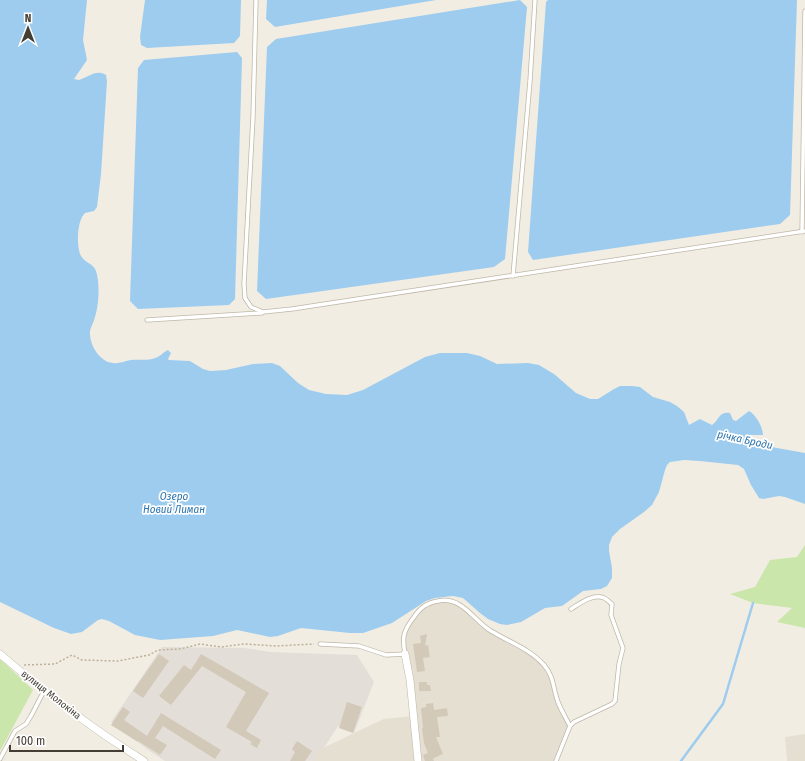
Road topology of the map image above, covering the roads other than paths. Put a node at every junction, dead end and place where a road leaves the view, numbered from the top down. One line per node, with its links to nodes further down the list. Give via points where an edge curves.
1 (256, 0): 6 (lane, via 254,117 244,284 245,298 251,307)
2 (535, 0): 5 (lane)
3 (805, 11): 4 (lane)
4 (804, 231): 5 (lane)
5 (513, 276): 6 (lane)
6 (263, 312): 7 (lane)
7 (147, 320)
8 (571, 609): 13 (lane, via 583,601 598,597 612,604 611,615 623,648 615,701)
9 (320, 644): 11 (lane, via 358,646 386,655)
10 (0, 654): 12 (street, вулиця Молокіна)
11 (405, 654): 13 (lane, via 404,633 424,605 441,600 456,602 487,628 526,650 543,664 551,674 558,702); 16 (street)
12 (44, 691): 14 (lane, via 26,724 15,731); 15 (street, вулиця Молокіна)
13 (570, 726): 17 (lane)
14 (0, 759)
15 (144, 761)
16 (418, 761)
17 (556, 761)

